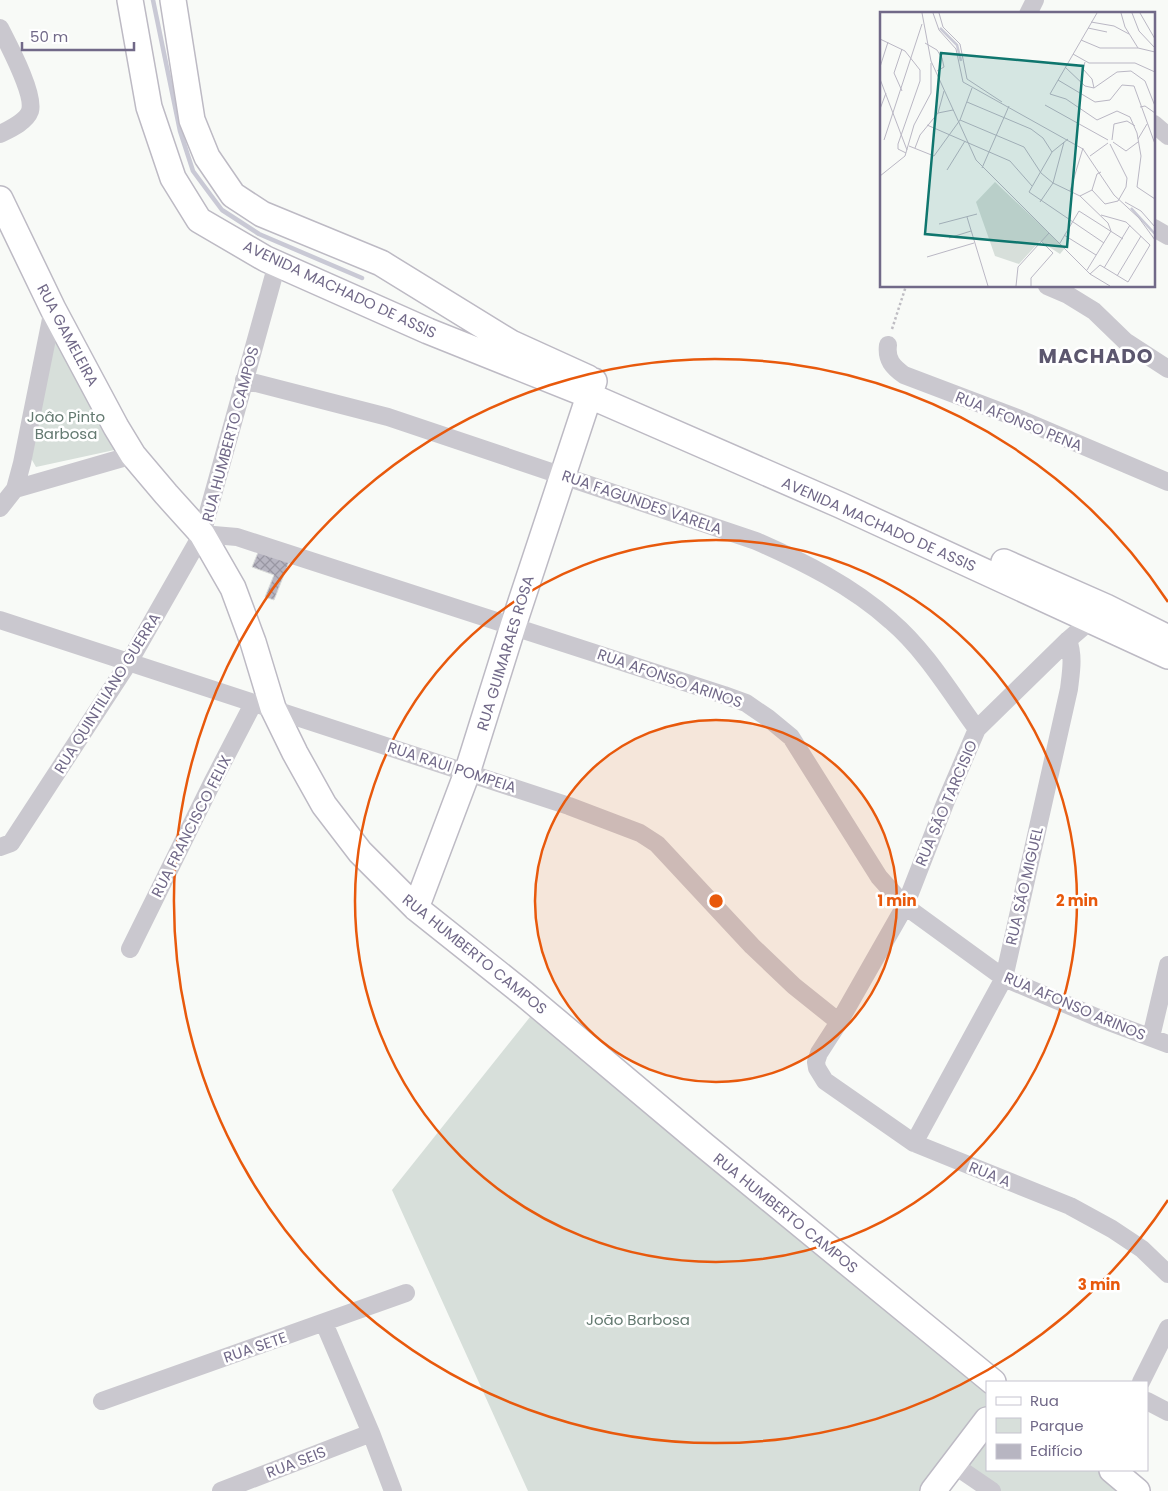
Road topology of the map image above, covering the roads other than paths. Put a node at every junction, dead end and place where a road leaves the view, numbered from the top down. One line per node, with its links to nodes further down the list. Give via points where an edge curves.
1 (130, 0): 12 (street, AVENIDA MACHADO DE ASSIS, via 149,106 173,178 199,220)
2 (173, 0): 18 (street, AVENIDA MACHADO DE ASSIS, via 192,120 207,157 233,195 262,214 381,263)
3 (1035, 0): 4 (street)
4 (1029, 12)
5 (0, 28): 7 (street, via 30,99 27,116)
6 (1156, 126): 8 (street)
7 (0, 134)
8 (1168, 136)
9 (0, 199): 14 (street, RUA GAMELEIRA)
10 (1156, 229): 11 (street)
11 (1168, 236)
12 (277, 264): 17 (street, RUA HUMBERTO CAMPOS); 18 (street, AVENIDA MACHADO DE ASSIS, via 428,331)
13 (1052, 288): 16 (street, via 1094,311 1125,341)
14 (53, 309): 19 (street, RUA GAMELEIRA); 22 (street)
15 (888, 345): 21 (street, RUA AFONSO PENA, via 889,359 904,375 1020,419)
16 (1168, 369)
17 (244, 380): 20 (street, RUA FAGUNDES VARELA, via 388,417); 24 (street, RUA HUMBERTO CAMPOS)
18 (591, 388): 20 (street, RUA GUIMARAES ROSA); 25 (street, AVENIDA MACHADO DE ASSIS, via 840,505)
19 (133, 455): 22 (street); 24 (street, RUA GAMELEIRA)
20 (562, 475): 27 (street, RUA GUIMARAES ROSA); 33 (street, RUA FAGUNDES VARELA, via 756,541 816,569 891,621 923,654)
21 (1168, 482)
22 (14, 489): 23 (street)
23 (0, 508)
24 (202, 534): 27 (street, RUA AFONSO ARINOS, via 237,537); 31 (street, RUA QUINTILIANO GUERRA); 32 (street, RUA HUMBERTO CAMPOS, via 233,588 254,642)
25 (1098, 614): 28 (street, AVENIDA MACHADO DE ASSIS); 29 (street, RUA SÃO TARCISIO); 30 (street, AVENIDA MACHADO DE ASSIS)
26 (0, 620): 31 (street, RUA RAUI POMPEIA)
27 (513, 626): 34 (street, RUA GUIMARAES ROSA); 36 (street, RUA AFONSO ARINOS, via 724,695 746,703 768,718 791,737 879,877)
28 (1168, 638)
29 (1068, 640): 33 (street, RUA SÃO TARCISIO); 40 (street, RUA SÃO MIGUEL, via 1072,661 1069,690)
30 (1168, 656)
31 (128, 662): 32 (street, RUA RAUI POMPEIA); 35 (street, RUA QUINTILIANO GUERRA, via 11,843)
32 (263, 706): 34 (street, RUA RAUI POMPEIA); 37 (street, RUA HUMBERTO CAMPOS, via 324,805 360,852); 38 (street, RUA FRANCISCO FELIX, via 213,781)
33 (977, 729): 36 (street, RUA SÃO TARCISIO)
34 (467, 773): 37 (street, RUA GUIMARAES ROSA); 41 (street, RUA RAUI POMPEIA, via 606,819 657,844 752,946)
35 (2, 847)
36 (904, 906): 40 (street, RUA AFONSO ARINOS); 41 (street, RUA SÃO TARCISIO)
37 (416, 908): 50 (street, RUA HUMBERTO CAMPOS)
38 (130, 949)
39 (1168, 965): 42 (street)
40 (1004, 978): 42 (street, RUA AFONSO ARINOS); 45 (street, RUA SÃO MIGUEL)
41 (839, 1022): 44 (street, RUA SÃO TARCISIO, via 819,1053)
42 (1151, 1038): 43 (street, RUA AFONSO ARINOS)
43 (1168, 1044)
44 (817, 1068): 45 (street, RUA A, via 825,1081)
45 (914, 1143): 46 (street, RUA A, via 1070,1206 1142,1249)
46 (1168, 1274)
47 (406, 1293): 48 (street, RUA SETE)
48 (324, 1323): 52 (street, RUA SETE); 56 (street)
49 (1168, 1328): 51 (street)
50 (992, 1381)
51 (1141, 1381)
52 (102, 1401)
53 (1148, 1402): 54 (street)
54 (1168, 1412)
55 (986, 1421): 57 (street)
56 (371, 1433): 59 (street, RUA SEIS); 60 (street)
57 (954, 1465): 61 (street); 62 (street)
58 (1113, 1471): 63 (street)
59 (221, 1491)
60 (393, 1491)
61 (933, 1491)
62 (992, 1491)
63 (1136, 1491)

